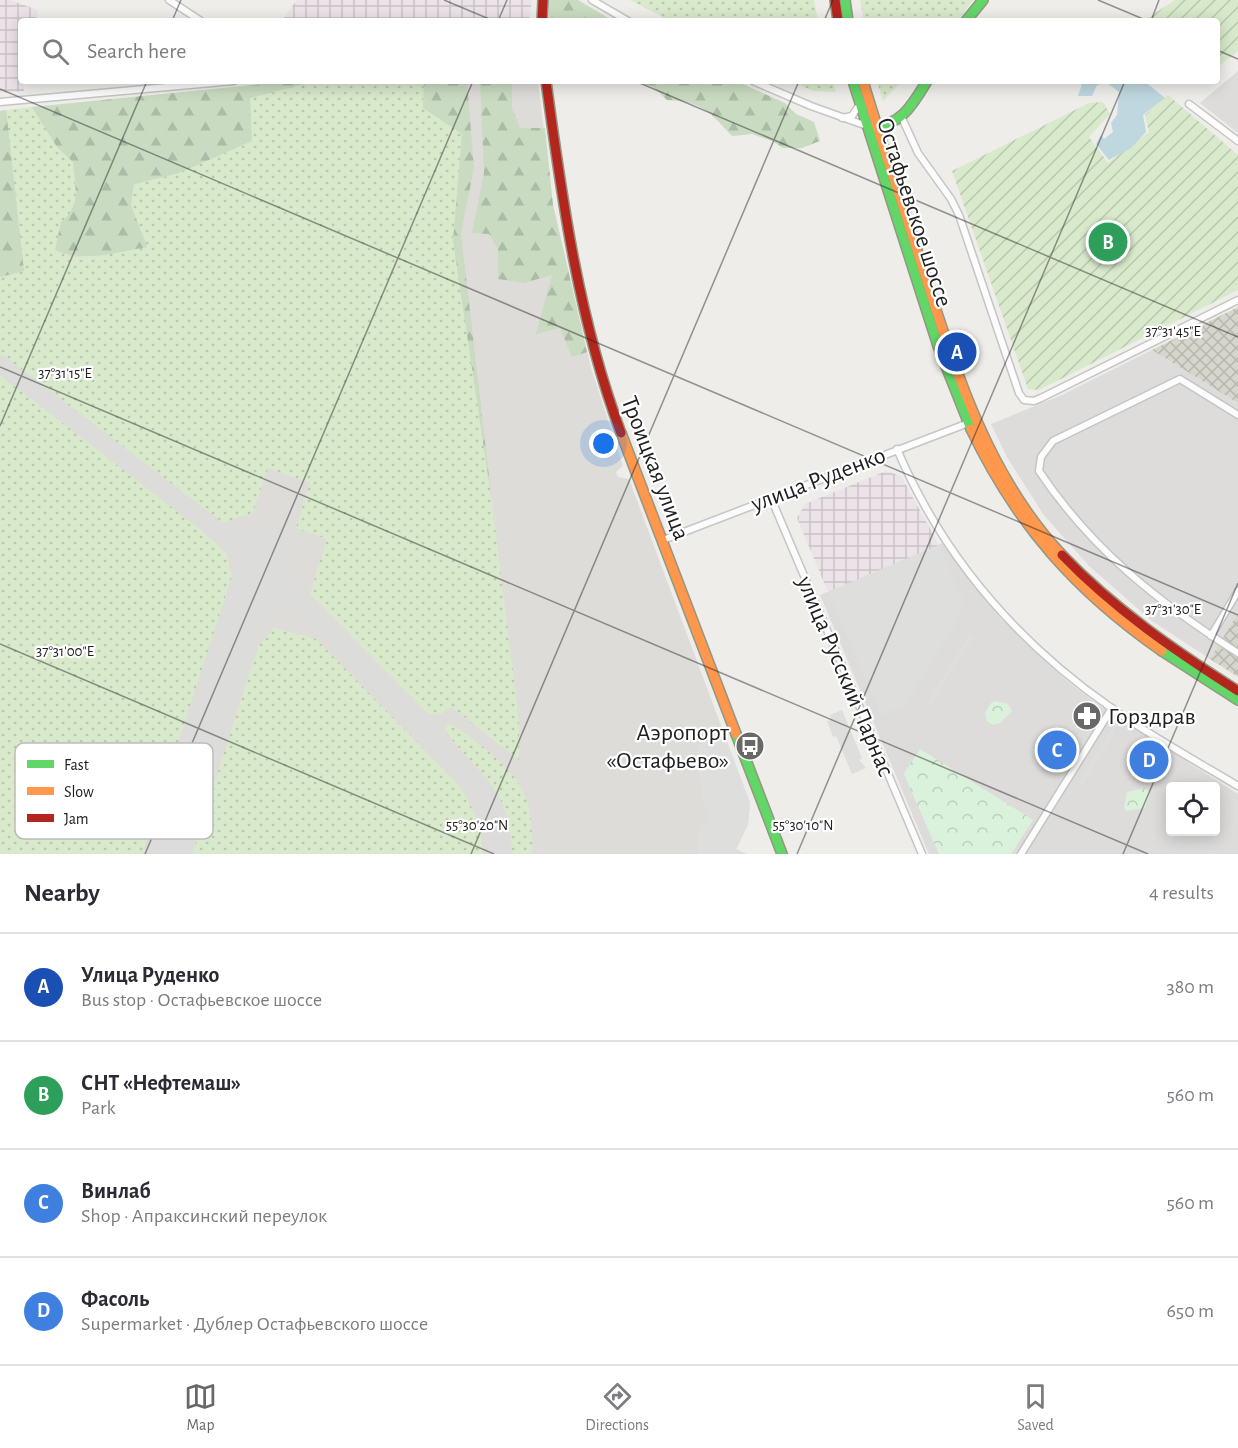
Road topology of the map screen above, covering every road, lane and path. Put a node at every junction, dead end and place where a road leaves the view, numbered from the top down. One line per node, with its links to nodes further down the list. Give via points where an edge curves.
1 (169, 0): 7 (street)
2 (543, 0): 8 (main road)
3 (592, 0): 9 (street)
4 (835, 0): 10 (main road)
5 (845, 0): 11 (main road)
6 (983, 0): 12 (main road)
7 (196, 18)
8 (542, 18)
9 (623, 18)
10 (838, 18)
11 (848, 18)
12 (968, 18)
13 (201, 84): 19 (street)
14 (546, 84): 31 (main road, Троицкая улица, via 565,221 598,363)
15 (760, 84): 22 (street)
16 (854, 84): 20 (main road, Остафьевское шоссе)
17 (865, 84): 24 (main road, Остафьевское шоссе)
18 (925, 84): 23 (main road)
19 (0, 102)
20 (860, 104): 22 (street, via 852,116); 24 (main road, Остафьевское шоссе)
21 (1189, 104): 25 (street)
22 (842, 118): 24 (street)
23 (902, 118): 24 (main road); 26 (street, via 918,153 959,215 1024,400 1041,398)
24 (872, 127): 28 (main road, Остафьевское шоссе, via 942,363)
25 (1238, 141)
26 (1238, 300)
27 (1238, 415): 33 (street, via 1180,379 1053,441 1041,457 1039,471 1066,510 1151,594)
28 (970, 423): 29 (street, улица Руденко); 35 (main road, Остафьевское шоссе, via 1033,520 1085,580 1145,630); 36 (main road, Остафьевское шоссе, via 1002,490 1051,556 1080,586 1140,636)
29 (897, 449): 30 (street, улица Руденко); 37 (street, via 937,526 985,595 1048,659)
30 (771, 498): 31 (street, улица Руденко); 40 (street, улица Русский Парнас)
31 (663, 540): 39 (main road, Троицкая улица)
32 (1238, 591): 33 (street)
33 (1211, 636): 34 (street)
34 (1238, 653)
35 (1238, 691)
36 (1238, 700)
37 (1112, 708): 38 (street); 41 (street)
38 (1238, 786)
39 (782, 854)
40 (922, 854)
41 (1021, 854)

